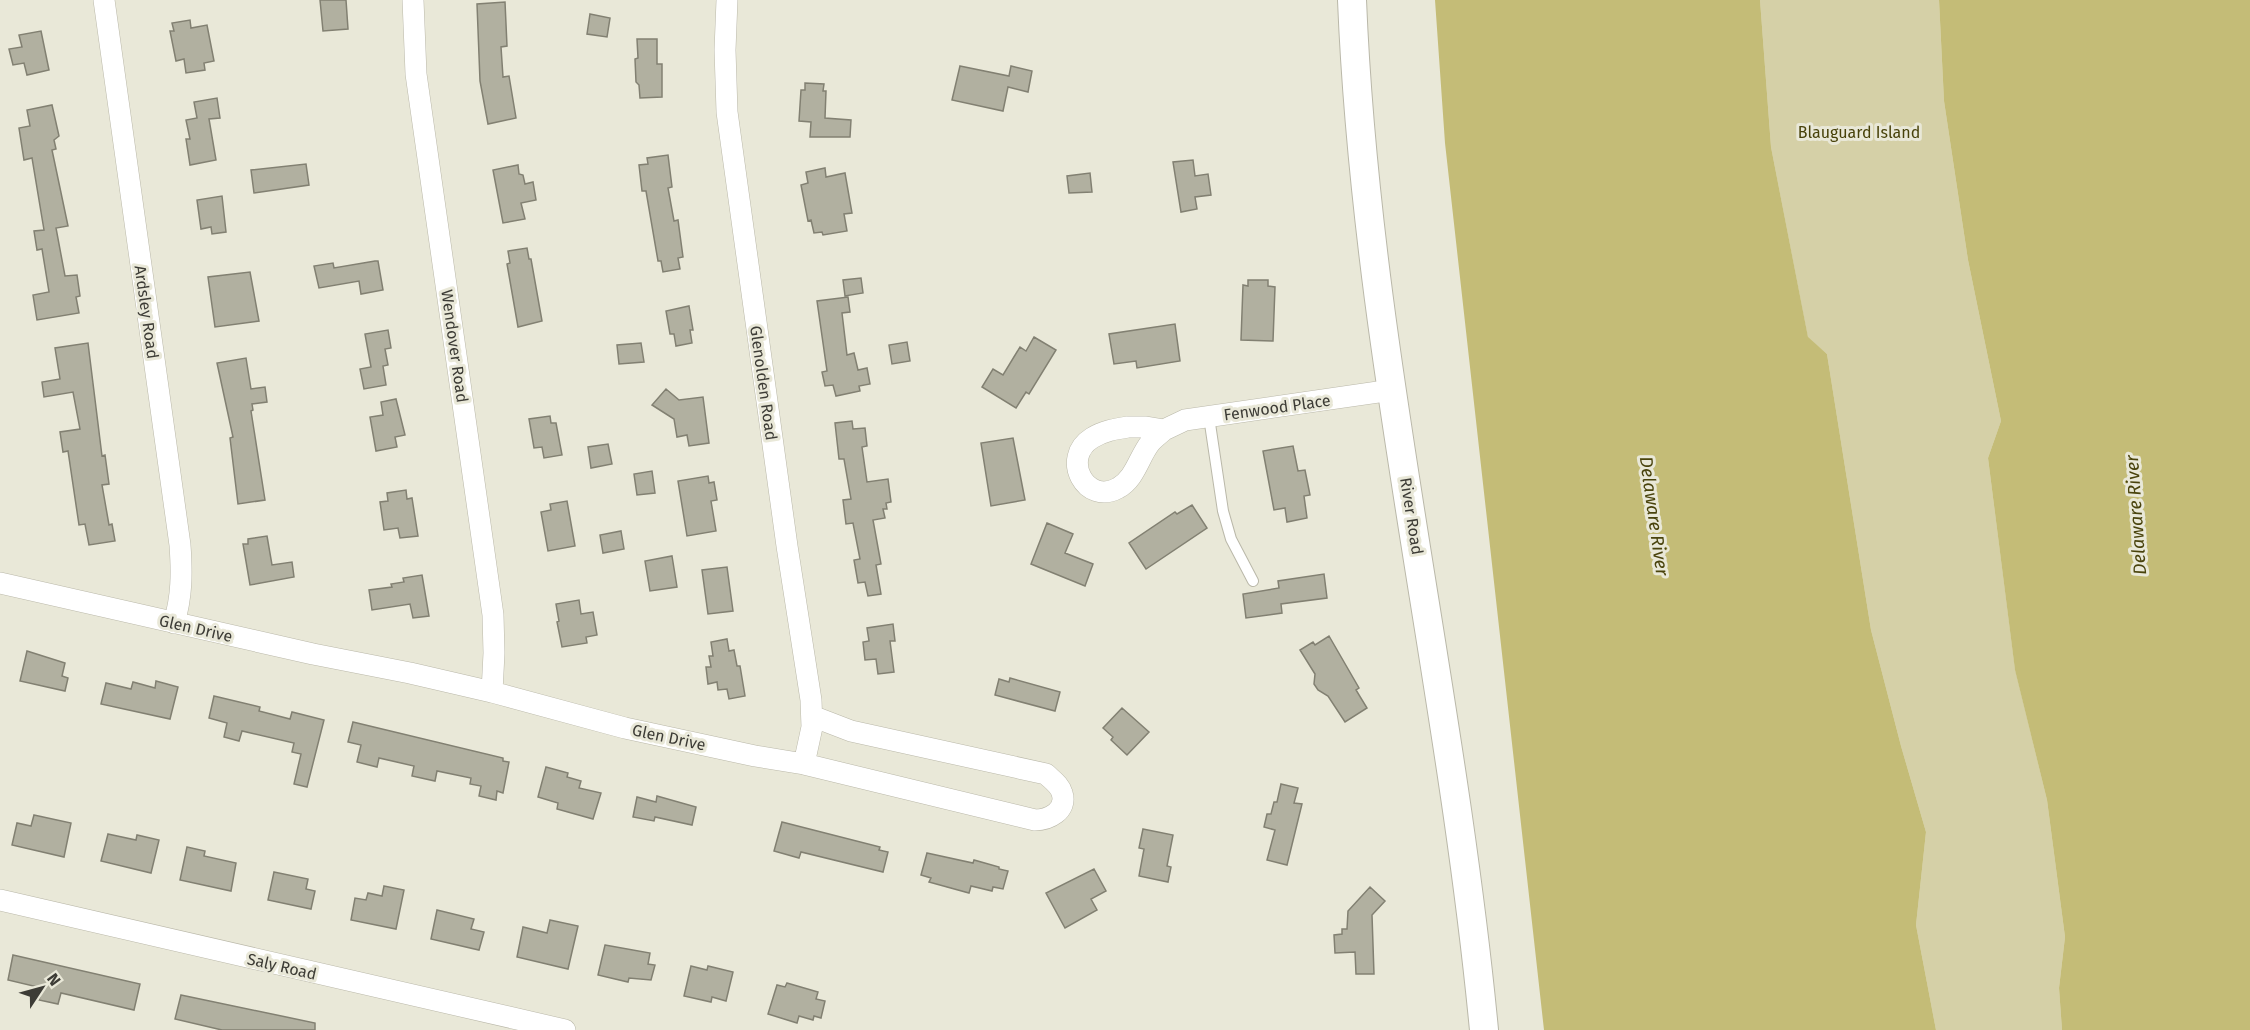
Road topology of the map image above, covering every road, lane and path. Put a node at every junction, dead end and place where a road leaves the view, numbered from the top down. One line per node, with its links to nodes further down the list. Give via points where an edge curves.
1 (104, 0): 10 (street, Ardsley Road, via 180,545 182,584)
2 (413, 0): 11 (street, Wendover Road, via 416,74 493,615)
3 (727, 0): 12 (street, Glenolden Road, via 727,112)
4 (1352, 0): 5 (main road, River Road, via 1363,160)
5 (1392, 390): 6 (street, Fenwood Place); 16 (main road, River Road, via 1460,826)
6 (1209, 417): 7 (street, Fenwood Place, via 1185,420); 8 (lane, via 1223,511 1231,539)
7 (1164, 430)
8 (1253, 581)
9 (0, 583): 10 (street, Glen Drive)
10 (174, 623): 11 (street, Glen Drive)
11 (492, 692): 13 (street, Glen Drive, via 625,728)
12 (812, 716): 13 (street, Glenolden Road); 13 (street, Glen Drive, via 862,734 1046,774 1063,794 1063,800 1056,814 1047,820 1035,820)
13 (804, 764)
14 (0, 900): 15 (street, Saly Road)
15 (565, 1030)
16 (1484, 1030)

